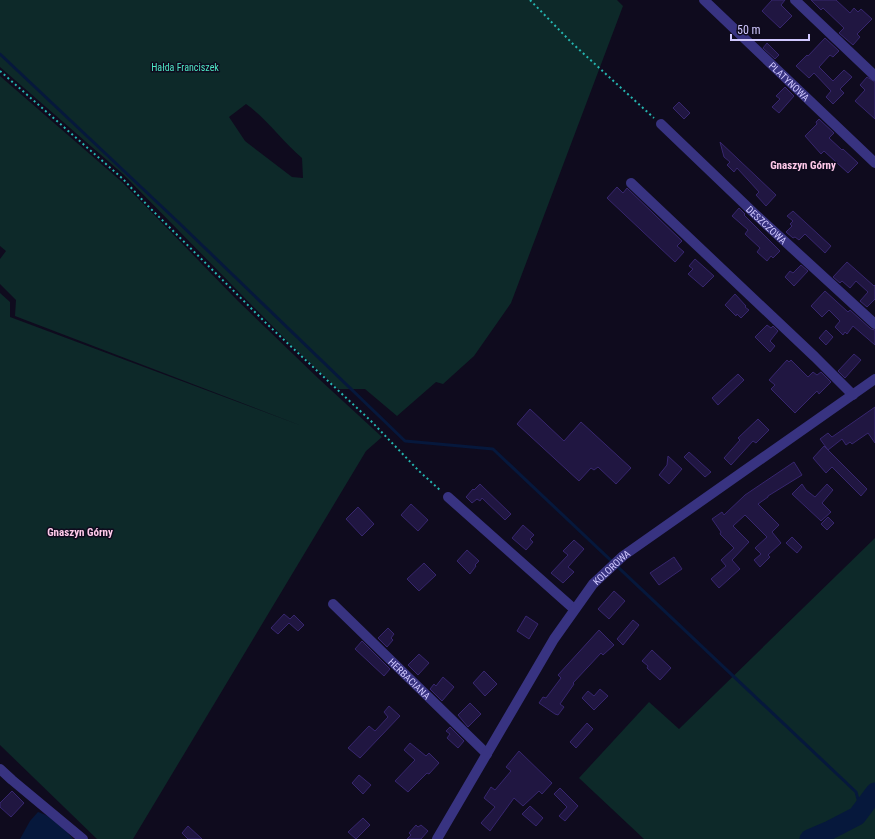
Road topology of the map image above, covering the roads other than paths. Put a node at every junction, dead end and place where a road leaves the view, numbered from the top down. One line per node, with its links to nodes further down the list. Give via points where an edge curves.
1 (704, 0): 5 (street, PLATYNOWA)
2 (795, 0): 3 (street)
3 (875, 76)
4 (661, 124): 7 (street, DESZCZOWA)
5 (875, 163)
6 (632, 183): 9 (street)
7 (875, 324)
8 (875, 379): 9 (street, KOLOROWA)
9 (853, 395): 12 (street, KOLOROWA, via 623,556 593,584)
10 (448, 497): 12 (street)
11 (333, 604): 13 (street, HERBACIANA)
12 (574, 609): 13 (street, KOLOROWA)
13 (487, 754): 16 (street, KOLOROWA)
14 (0, 769): 15 (street)
15 (83, 839)
16 (437, 839)

